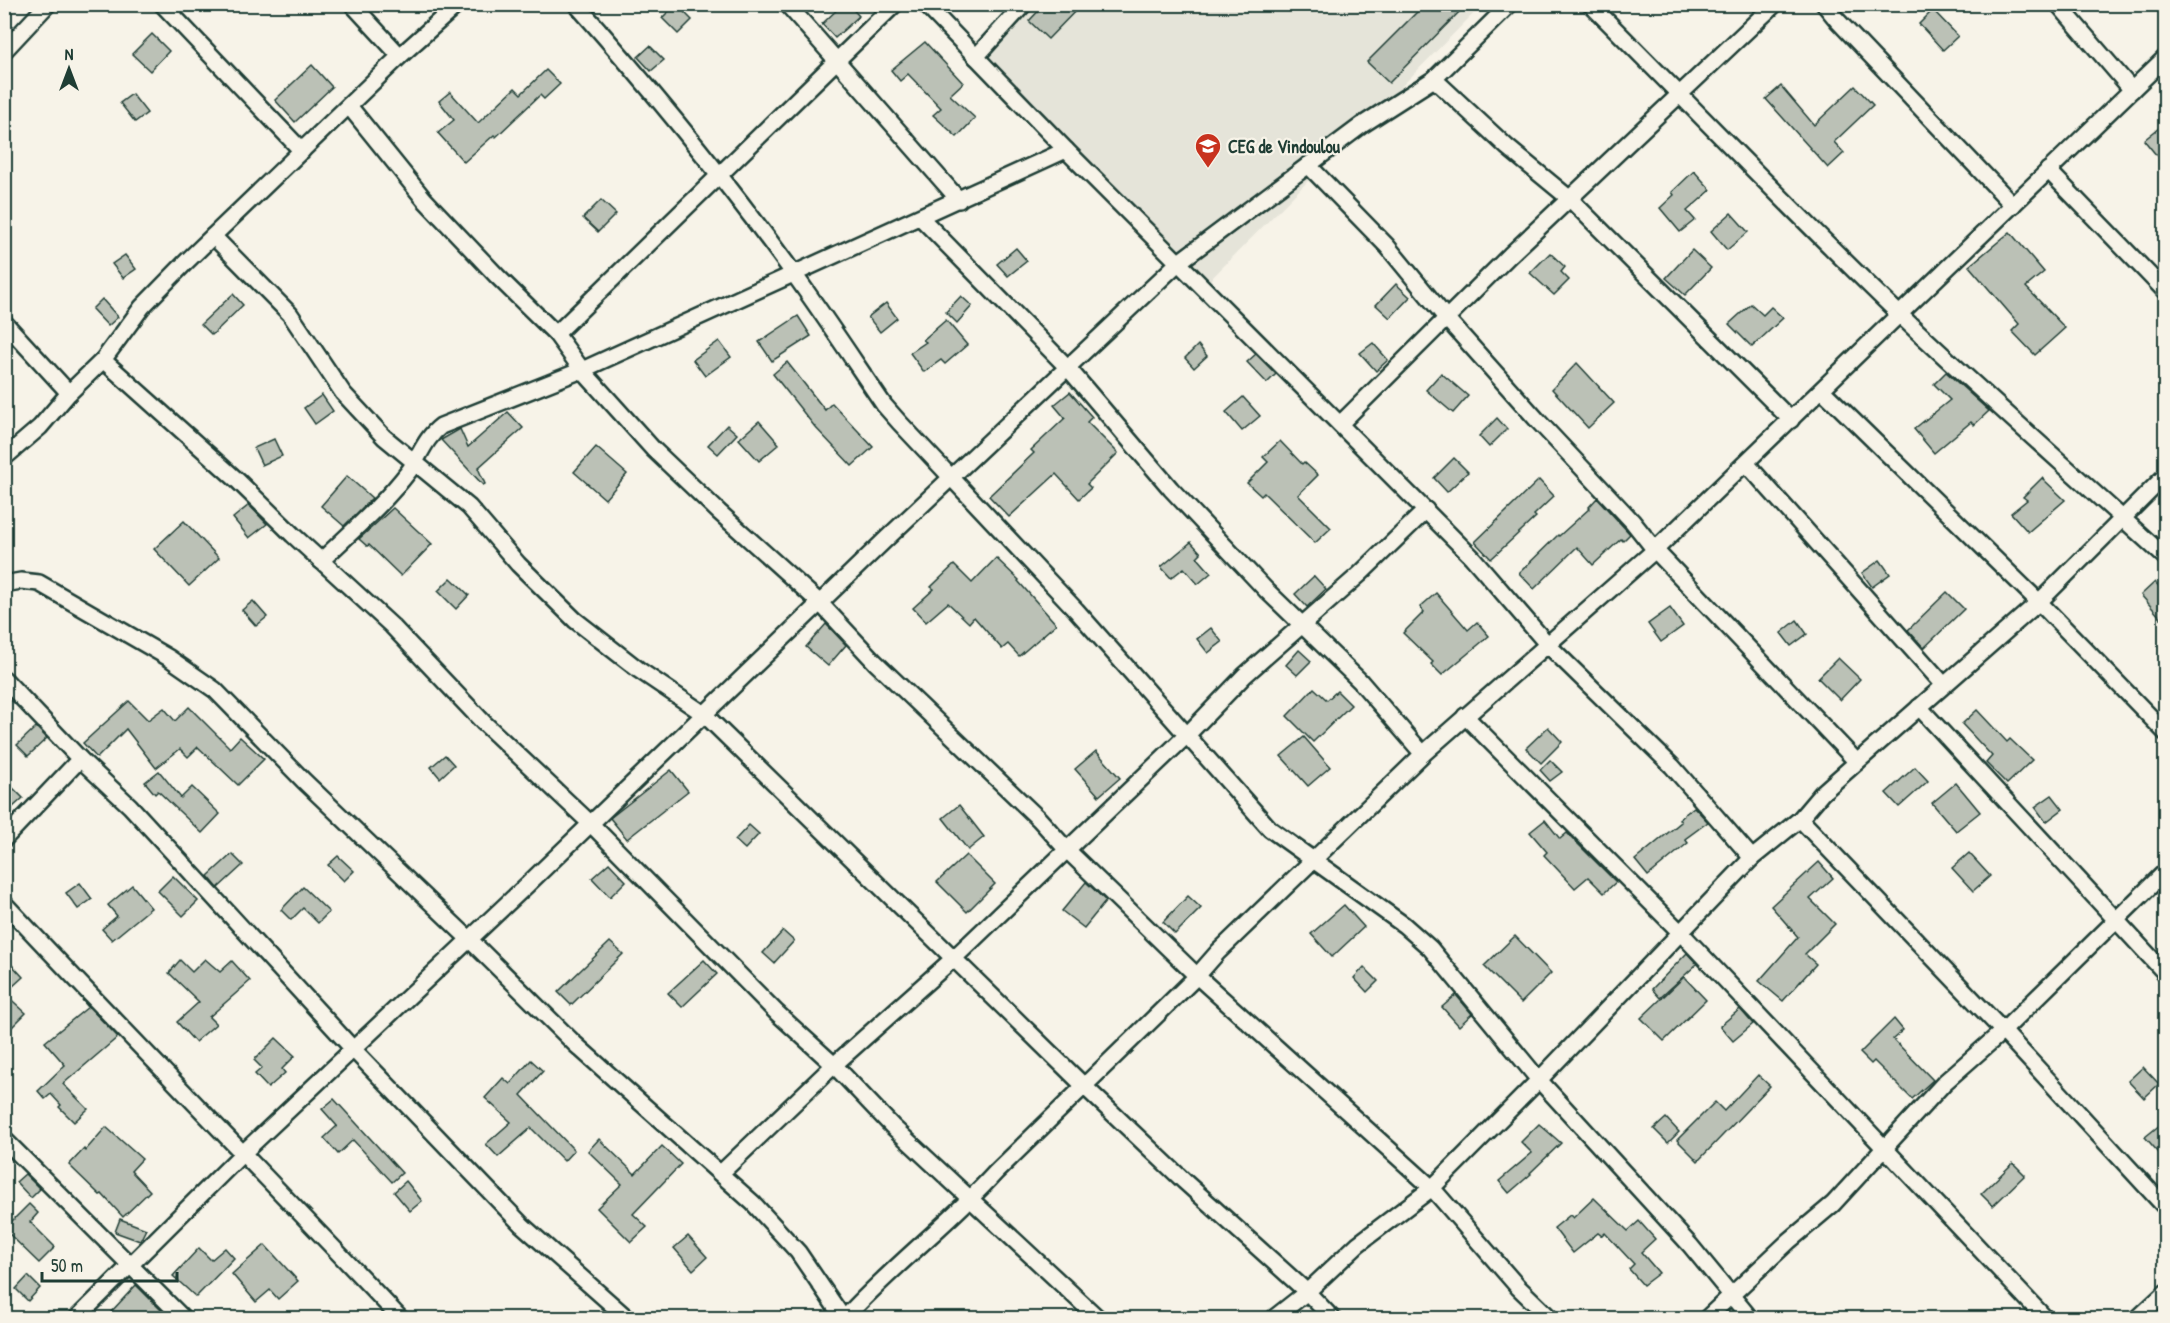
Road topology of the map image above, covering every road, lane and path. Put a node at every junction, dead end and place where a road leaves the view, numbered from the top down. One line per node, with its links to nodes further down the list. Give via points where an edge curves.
1 (48, 4): 15 (street)
2 (162, 4): 25 (street)
3 (352, 4): 16 (street)
4 (458, 4): 16 (street)
5 (576, 4): 28 (street)
6 (787, 4): 19 (street)
7 (895, 4): 19 (street)
8 (925, 4): 17 (street)
9 (1023, 4): 17 (street)
10 (1510, 4): 20 (street)
11 (1590, 4): 22 (street)
12 (1775, 4): 22 (street)
13 (1824, 4): 31 (street)
14 (2058, 4): 21 (street)
15 (4, 51)
16 (400, 56): 23 (street)
17 (976, 57): 24 (street)
18 (2166, 57): 21 (street)
19 (837, 62): 28 (street); 30 (street)
20 (1434, 79): 26 (street); 29 (street)
21 (2132, 90): 27 (street)
22 (1680, 94): 29 (street); 37 (street)
23 (349, 106): 25 (street); 40 (street, via 424,199)
24 (1066, 150): 30 (street); 34 (street)
25 (302, 151): 33 (street)
26 (1308, 165): 34 (street); 38 (street, via 1387,246)
27 (2048, 170): 31 (street); 36 (street)
28 (718, 175): 35 (street); 40 (street)
29 (1570, 199): 38 (street); 46 (street)
30 (959, 200): 32 (street)
31 (2013, 205): 37 (street)
32 (921, 218): 35 (street); 42 (street)
33 (213, 236): 41 (street, via 142,307); 49 (street, via 290,314 343,393)
34 (1179, 262): 42 (street); 47 (street)
35 (795, 274): 43 (street); 52 (street, via 884,405)
36 (2166, 292)
37 (1900, 314): 44 (street); 54 (street)
38 (1447, 319): 47 (street); 55 (street)
39 (4, 322): 45 (street)
40 (556, 334): 43 (street)
41 (103, 360): 45 (street); 57 (street)
42 (1068, 368): 52 (street); 61 (street, via 1171,489)
43 (582, 369): 49 (street, via 441,426 430,434); 60 (street, via 653,449)
44 (1822, 390): 46 (street); 59 (street)
45 (69, 393): 48 (street, via 40,427)
46 (1791, 420): 50 (street)
47 (1340, 424): 53 (street)
48 (4, 458)
49 (414, 463): 57 (street, via 381,503); 66 (street, via 469,507 518,564 575,620)
50 (1746, 463): 55 (street); 64 (street)
51 (2166, 475): 54 (street)
52 (952, 477): 60 (street); 69 (street)
53 (1426, 510): 61 (street); 62 (street, via 1499,586)
54 (2124, 519): 56 (street); 59 (street)
55 (1655, 550): 62 (street); 72 (street)
56 (2166, 558)
57 (321, 561): 74 (street, via 393,626 484,723)
58 (4, 584): 83 (street, via 21,580 39,583 169,658 214,690)
59 (2039, 602): 64 (street); 68 (street)
60 (820, 603): 66 (street); 76 (street)
61 (1301, 625): 69 (street); 70 (street, via 1360,681)
62 (1548, 645): 67 (street); 77 (street, via 1672,766)
63 (4, 679): 71 (street)
64 (1944, 685): 65 (street)
65 (1919, 707): 72 (street); 81 (street)
66 (704, 714): 74 (street); 84 (street)
67 (1465, 716): 70 (street); 82 (street)
68 (2166, 733)
69 (1188, 734): 76 (street); 78 (street, via 1270,829)
70 (1423, 754): 78 (street)
71 (80, 759): 75 (street); 88 (street, via 130,806)
72 (1857, 762): 73 (street)
73 (1800, 819): 77 (street); 87 (street)
74 (590, 823): 83 (street); 89 (street, via 777,1013)
75 (4, 839)
76 (1067, 850): 84 (street); 86 (street)
77 (1752, 858): 82 (street)
78 (1314, 862): 86 (street); 90 (street, via 1430,948)
79 (2166, 870): 81 (street)
80 (4, 903): 94 (street)
81 (2117, 920): 85 (street); 87 (street)
82 (1681, 933): 90 (street); 93 (street)
83 (469, 939): 88 (street); 95 (street, via 575,1044)
84 (954, 958): 89 (street); 91 (street)
85 (2166, 974)
86 (1197, 976): 91 (street); 96 (street)
87 (2003, 1031): 93 (street, via 1945,1082); 98 (street)
88 (353, 1049): 94 (street); 106 (street, via 522,1225)
89 (834, 1065): 95 (street); 97 (street)
90 (1539, 1080): 96 (street); 102 (street, via 1690,1245)
91 (1084, 1086): 97 (street); 100 (street)
92 (4, 1139): 99 (street)
93 (1884, 1147): 102 (street, via 1833,1204); 114 (street)
94 (243, 1153): 99 (street); 105 (street)
95 (721, 1173): 107 (street, via 798,1252)
96 (1432, 1188): 100 (street, via 1359,1244); 111 (street)
97 (971, 1200): 107 (street); 108 (street)
98 (2166, 1208)
99 (131, 1265): 103 (street); 104 (street)
100 (1307, 1292): 109 (street); 110 (street)
101 (2166, 1292): 115 (street)
102 (1731, 1296): 112 (street); 113 (street)
103 (77, 1318)
104 (183, 1318)
105 (400, 1318)
106 (627, 1318)
107 (844, 1318)
108 (1098, 1318)
109 (1274, 1318)
110 (1332, 1318)
111 (1550, 1318)
112 (1707, 1318)
113 (1750, 1318)
114 (2045, 1318)
115 (2138, 1318)

